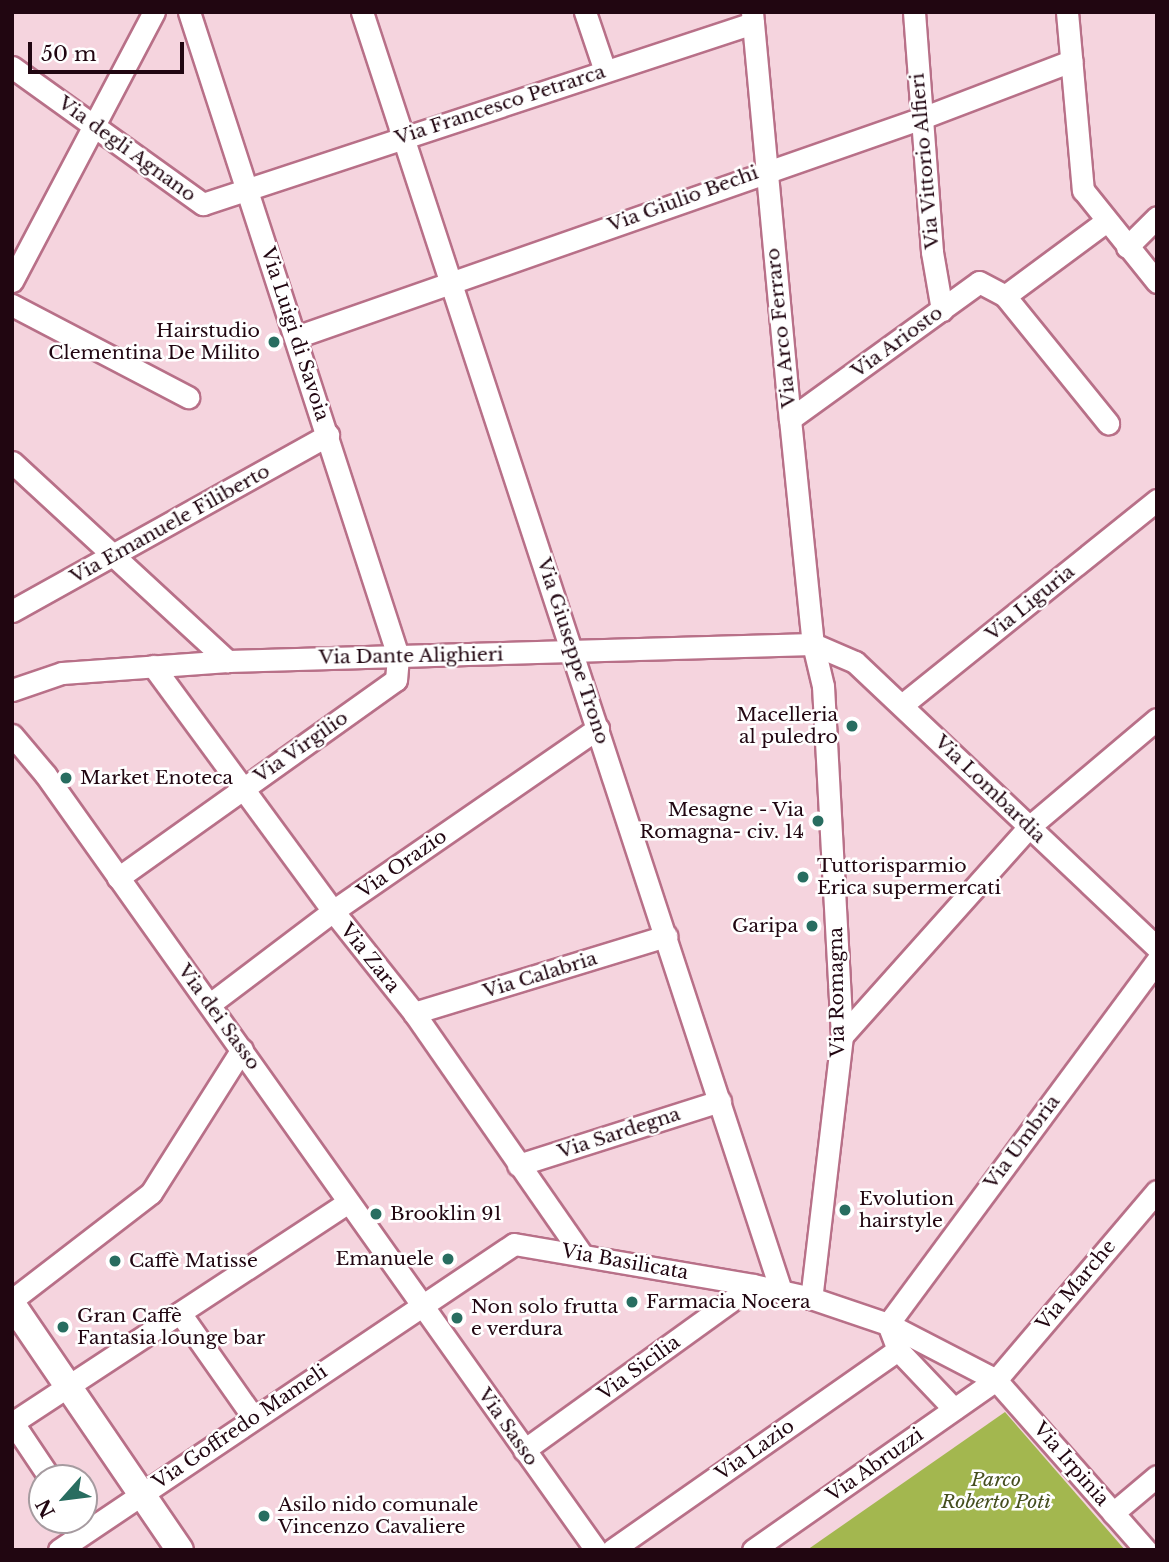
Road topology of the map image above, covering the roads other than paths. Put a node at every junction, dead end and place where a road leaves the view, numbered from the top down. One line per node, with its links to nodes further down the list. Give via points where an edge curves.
1 (189, 12): 15 (street, Via Luigi di Savoia)
2 (362, 12): 13 (street, Via Giuseppe Trono)
3 (585, 12): 10 (street)
4 (914, 12): 11 (street, Via Vittorio Alfieri)
5 (1067, 12): 8 (street)
6 (150, 13): 12 (street)
7 (753, 18): 10 (street, Via Francesco Petrarca); 14 (street, Via Arco Ferraro)
8 (1071, 61): 11 (street, Via Giulio Bechi); 17 (street, via 1083,190)
9 (12, 66): 12 (street, Via degli Agnano)
10 (605, 71): 13 (street, Via Francesco Petrarca)
11 (922, 118): 14 (street, Via Giulio Bechi); 24 (street, Via Vittorio Alfieri, via 932,252)
12 (93, 125): 15 (street, Via degli Agnano, via 203,204); 19 (street)
13 (405, 136): 15 (street, Via Francesco Petrarca); 20 (street, Via Giuseppe Trono)
14 (765, 170): 20 (street, Via Giulio Bechi); 27 (street, Via Arco Ferraro)
15 (247, 189): 25 (street, Via Luigi di Savoia)
16 (1157, 217): 18 (street)
17 (1105, 222): 18 (street); 22 (street)
18 (1127, 247): 21 (street)
19 (12, 281)
20 (454, 281): 25 (street, Via Giulio Bechi); 35 (street, Via Giuseppe Trono)
21 (1157, 282)
22 (1005, 296): 24 (street, Via Ariosto, via 979,282); 28 (street)
23 (12, 304): 26 (street)
24 (942, 310): 27 (street, Via Ariosto)
25 (296, 337): 29 (street, Via Luigi di Savoia)
26 (188, 397)
27 (790, 419): 34 (street, Via Arco Ferraro)
28 (1108, 423)
29 (328, 435): 32 (street, Via Emanuele Filiberto); 36 (street, Via Luigi di Savoia)
30 (12, 462): 32 (street)
31 (1157, 500): 40 (street, Via Liguria)
32 (115, 556): 33 (street, Via Emanuele Filiberto); 37 (street)
33 (12, 611)
34 (813, 644): 35 (street, Via Dante Alighieri); 40 (street, Via Lombardia, via 855,662); 53 (street, Via Romagna, via 823,686)
35 (573, 652): 36 (street, Via Dante Alighieri); 42 (street, Via Giuseppe Trono)
36 (398, 656): 37 (street, Via Dante Alighieri); 44 (street, Via Virgilio, via 396,680)
37 (228, 661): 38 (street, Via Dante Alighieri)
38 (153, 666): 39 (street, Via Dante Alighieri, via 62,673); 44 (street, Via Zara)
39 (12, 690)
40 (902, 705): 45 (street, Via Lombardia)
41 (1157, 719): 45 (street)
42 (598, 728): 47 (street, Via Orazio); 48 (street, Via Giuseppe Trono)
43 (12, 736): 46 (street, Via dei Sasso, via 46,774)
44 (243, 788): 46 (street, Via Virgilio); 47 (street, Via Zara)
45 (1029, 827): 49 (street, Via Lombardia); 53 (street)
46 (118, 878): 51 (street, Via dei Sasso)
47 (333, 911): 51 (street, Via Orazio); 52 (street, Via Zara)
48 (666, 936): 52 (street, Via Calabria); 55 (street, Via Giuseppe Trono)
49 (1157, 948)
50 (1157, 960): 66 (street, Via Umbria)
51 (210, 1004): 54 (street, Via dei Sasso)
52 (414, 1013): 56 (street, Via Zara)
53 (842, 1036): 62 (street, Via Romagna)
54 (242, 1049): 58 (street, Via dei Sasso); 63 (street, via 151,1193)
55 (720, 1101): 56 (street, Via Sardegna); 61 (street, Via Giuseppe Trono)
56 (519, 1165): 59 (street, Via Zara)
57 (1157, 1191): 68 (street, Via Marche)
58 (348, 1202): 64 (street, Via dei Sasso); 65 (street)
59 (582, 1255): 60 (street, Via Basilicata); 64 (street, Via Basilicata, via 514,1244)
60 (753, 1285): 61 (street, Via Basilicata); 73 (street, Via Sicilia)
61 (781, 1291): 62 (street, Via Basilicata)
62 (811, 1298): 66 (street, Via Basilicata)
63 (12, 1302): 69 (main road)
64 (420, 1303): 71 (street, Via Goffredo Mameli); 73 (street, Via Sasso)
65 (180, 1312): 69 (street); 71 (street)
66 (888, 1324): 67 (street); 68 (street, Via Basilicata)
67 (898, 1350): 70 (street); 83 (street, Via Lazio)
68 (996, 1380): 70 (street, Via Abruzzi); 77 (street, Via Irpinia)
69 (68, 1386): 72 (street); 76 (main road)
70 (954, 1409): 84 (street, Via Abruzzi)
71 (253, 1417): 76 (street, Via Goffredo Mameli)
72 (12, 1423): 74 (street)
73 (524, 1450): 82 (street, Via Sasso)
74 (40, 1464)
75 (1157, 1476): 77 (street)
76 (142, 1494): 78 (street, Via Goffredo Mameli); 81 (main road)
77 (1113, 1513): 85 (street, Via Irpinia)
78 (98, 1517)
79 (74, 1534): 80 (street, Via Goffredo Mameli)
80 (59, 1550)
81 (180, 1550)
82 (596, 1550)
83 (612, 1550)
84 (753, 1550)
85 (1146, 1550)

